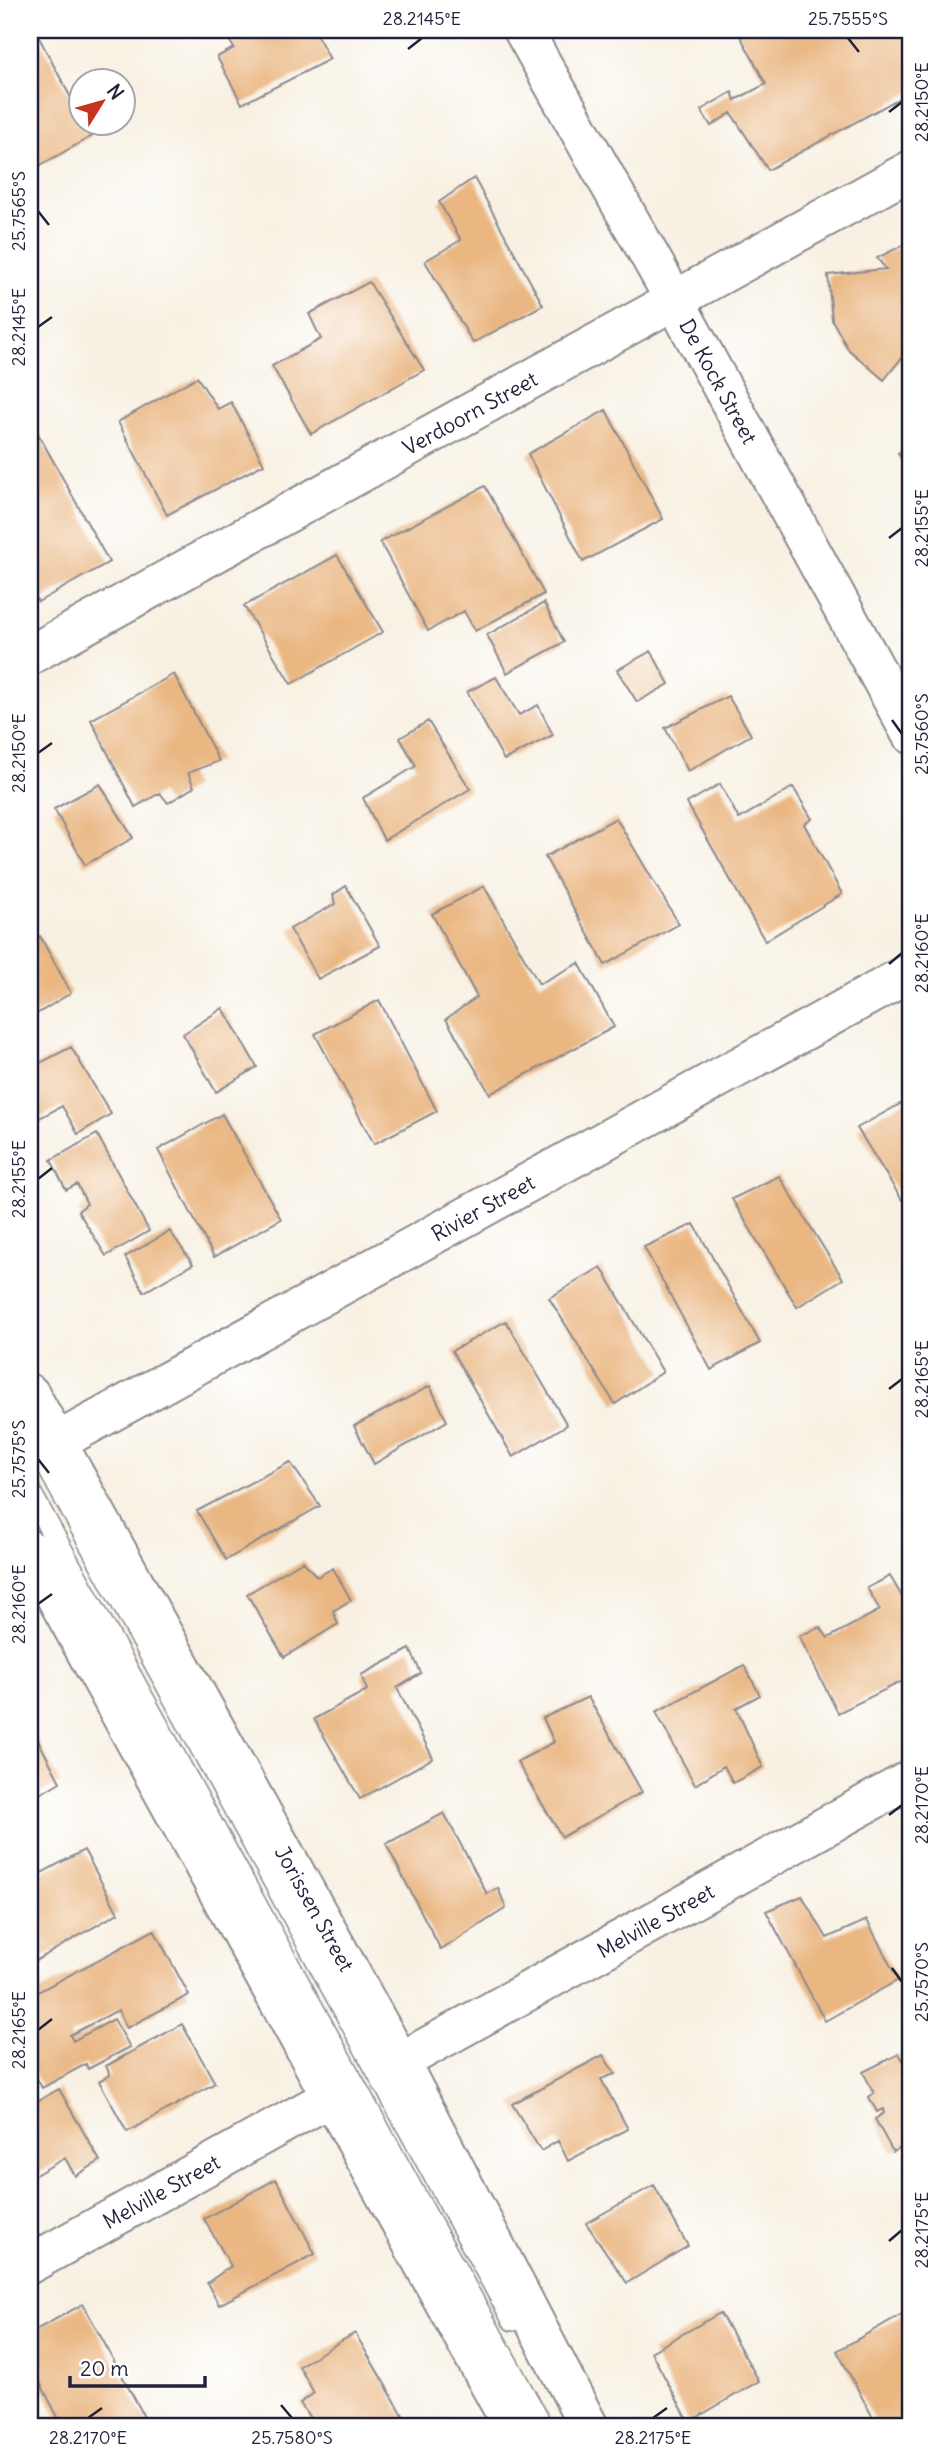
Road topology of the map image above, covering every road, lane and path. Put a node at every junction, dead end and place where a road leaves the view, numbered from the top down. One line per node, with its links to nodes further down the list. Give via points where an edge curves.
1 (523, 30): 3 (street, De Kock Street)
2 (911, 170): 3 (street, Verdoorn Street)
3 (675, 301): 4 (street, Verdoorn Street); 5 (street, De Kock Street)
4 (30, 655)
5 (911, 734)
6 (911, 972): 8 (street, Rivier Street)
7 (30, 1394): 8 (street, Jorissen Street)
8 (43, 1438): 12 (street, Jorissen Street); 17 (lane, Jorissen Street)
9 (30, 1492): 16 (lane)
10 (30, 1550): 13 (street)
11 (911, 1779): 12 (street, Melville Street)
12 (400, 2062): 18 (street, Jorissen Street)
13 (331, 2098): 14 (street, Melville Street); 15 (street)
14 (30, 2264)
15 (513, 2427)
16 (542, 2427)
17 (571, 2427)
18 (589, 2427)

